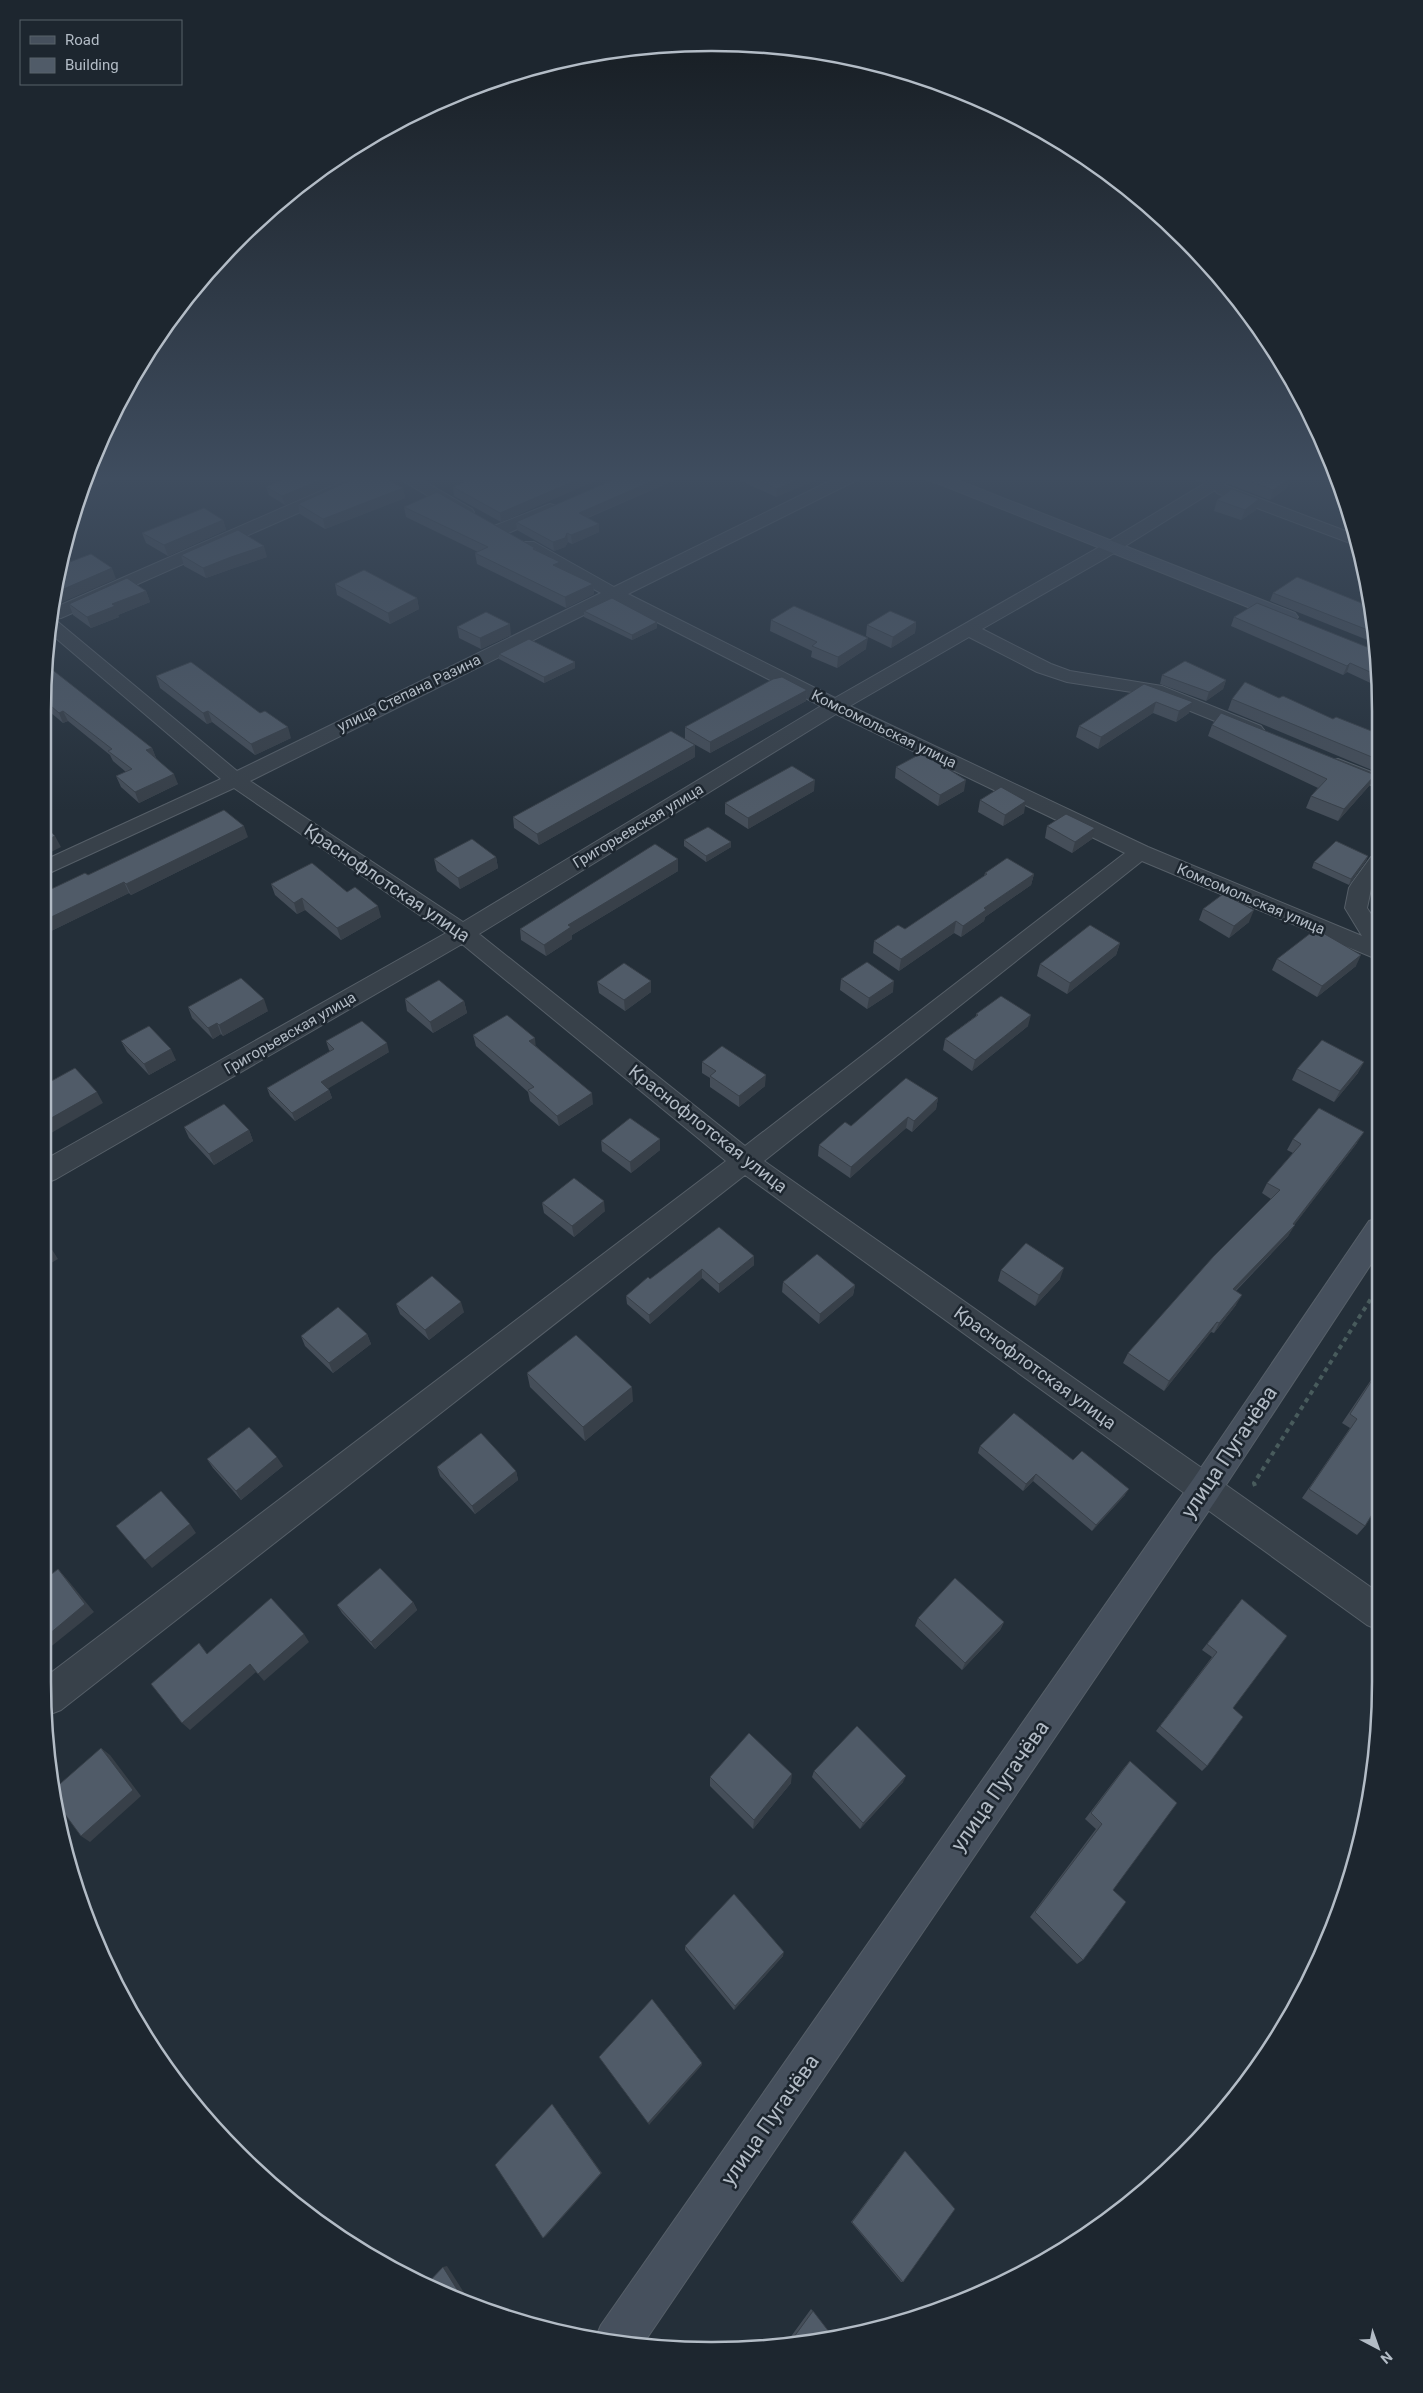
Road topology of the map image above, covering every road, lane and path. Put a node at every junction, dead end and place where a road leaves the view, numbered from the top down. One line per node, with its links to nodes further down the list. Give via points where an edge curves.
1 (115, 588): 7 (street)
2 (603, 588): 6 (street, Комсомольская улица)
3 (624, 588): 6 (street, улица Степана Разина)
4 (1041, 588): 10 (street, Григорьевская улица)
5 (1214, 588): 8 (main road)
6 (613, 593): 11 (street, Комсомольская улица); 15 (street, улица Степана Разина)
7 (59, 612)
8 (1303, 623)
9 (57, 630): 15 (street, Краснофлотская улица)
10 (968, 630): 11 (street, Григорьевская улица); 12 (street, via 1044,668 1067,676 1154,690)
11 (835, 706): 16 (street, Комсомольская улица); 20 (street, Григорьевская улица)
12 (1272, 737)
13 (1317, 756): 14 (street)
14 (1372, 779)
15 (235, 780): 17 (street, улица Степана Разина); 20 (street, Краснофлотская улица)
16 (1140, 852): 21 (street, Комсомольская улица); 22 (street)
17 (51, 865)
18 (1372, 872): 19 (street, via 1360,888 1356,908)
19 (1372, 932)
20 (463, 933): 22 (street, Краснофлотская улица); 23 (street, Григорьевская улица)
21 (1372, 949)
22 (745, 1161): 26 (street, Краснофлотская улица); 29 (street)
23 (51, 1169)
24 (1372, 1239): 26 (main road, улица Пугачёва)
25 (1372, 1297): 27 (path, via 1254,1483)
26 (1205, 1489): 28 (street, Краснофлотская улица); 30 (main road, улица Пугачёва)
27 (1258, 1492)
28 (1372, 1608)
29 (52, 1694)
30 (621, 2335)

